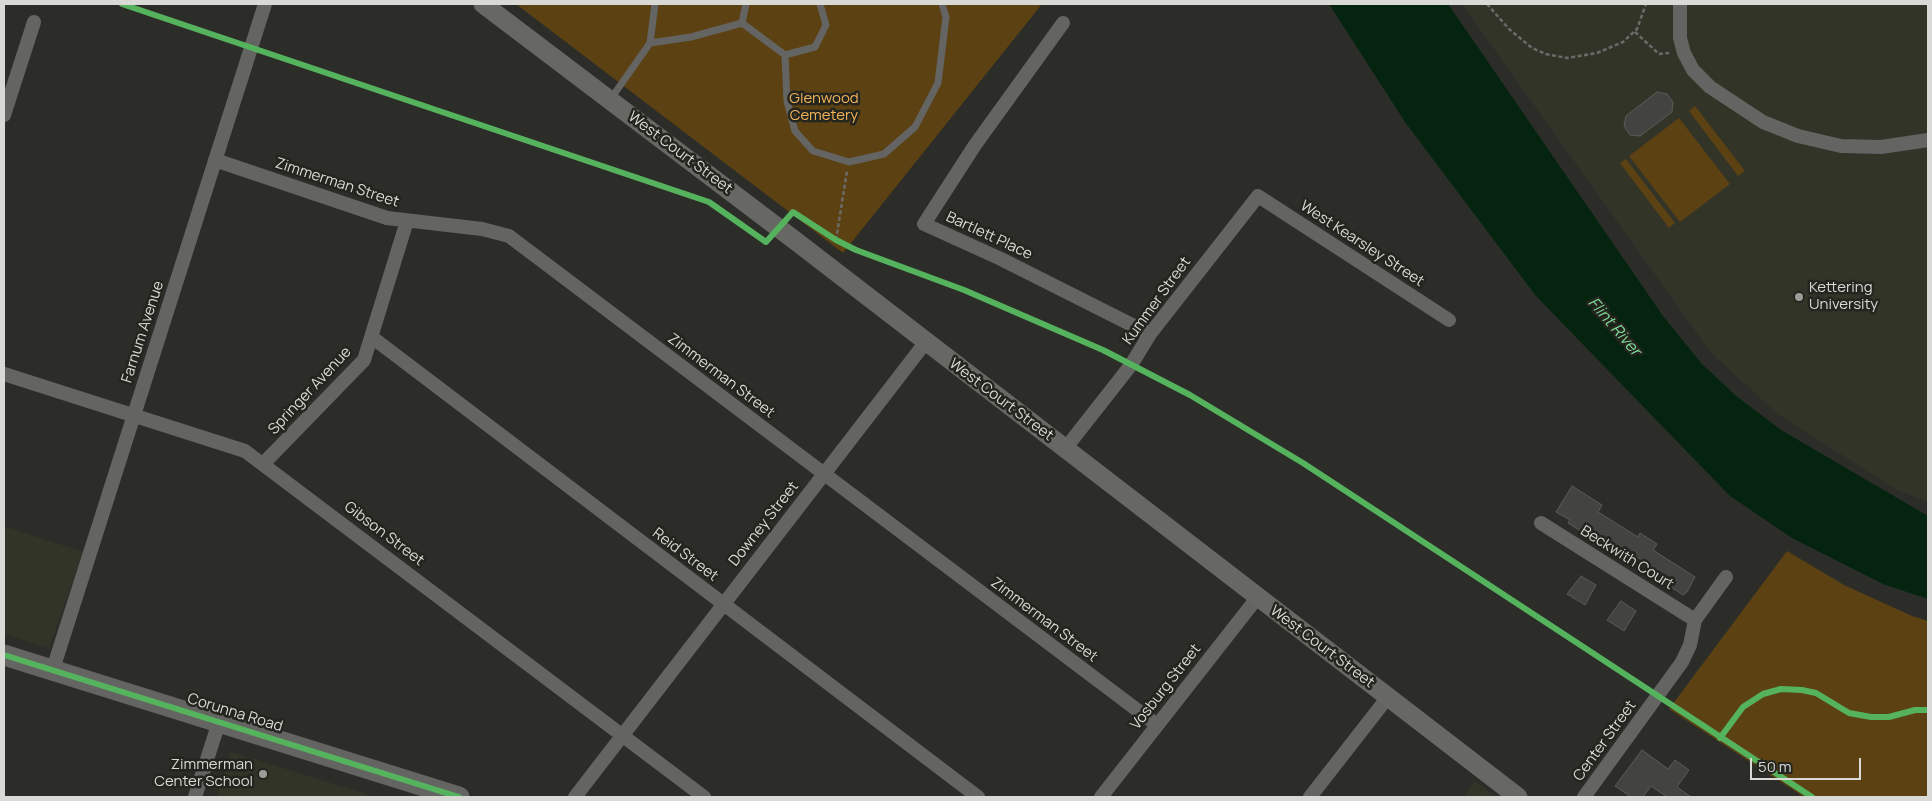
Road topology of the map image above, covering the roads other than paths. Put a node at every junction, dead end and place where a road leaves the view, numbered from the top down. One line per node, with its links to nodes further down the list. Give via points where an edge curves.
1 (265, 4): 16 (street, Farnum Avenue)
2 (483, 4): 13 (street, West Court Street)
3 (655, 4): 11 (lane)
4 (746, 4): 10 (lane)
5 (820, 4): 12 (lane, via 826,25 815,47)
6 (942, 4): 12 (lane, via 946,17 938,83 915,127 884,154 849,162 813,150 795,131 787,101)
7 (1680, 4): 15 (street, via 1682,49 1693,70 1710,87 1752,116 1784,132 1854,147 1881,147)
8 (34, 22): 14 (street)
9 (1062, 23): 20 (street, Bartlett Place, via 975,145 924,224)
10 (742, 24): 11 (lane); 12 (lane)
11 (650, 43): 13 (lane)
12 (785, 55)
13 (610, 100): 22 (street, West Court Street)
14 (4, 115)
15 (1928, 140)
16 (215, 160): 18 (street, Zimmerman Street, via 387,218); 24 (street, Farnum Avenue)
17 (1258, 196): 19 (street, West Kearsley Street); 20 (street, Kummer Street)
18 (407, 221): 21 (street, Springer Avenue); 27 (street, Zimmerman Street, via 482,229 509,236)
19 (1449, 320)
20 (1150, 334): 25 (street, Kummer Street, via 1131,365)
21 (372, 338): 26 (street, Springer Avenue, via 364,360); 31 (street, Reid Street)
22 (926, 342): 25 (street, West Court Street); 27 (street, Downey Street)
23 (4, 374): 24 (street, Gibson Street)
24 (134, 415): 26 (street, Gibson Street, via 245,451); 34 (street, Farnum Avenue)
25 (1065, 449): 30 (street, West Court Street)
26 (264, 463): 38 (street, Gibson Street)
27 (823, 474): 31 (street, Downey Street); 37 (street, Zimmerman Street)
28 (1541, 523): 32 (street, Beckwith Court)
29 (1726, 577): 32 (street, Center Street)
30 (1257, 598): 35 (street, West Court Street); 37 (street, Vosburg Street)
31 (723, 604): 38 (street, Downey Street); 43 (street, Reid Street)
32 (1695, 620): 47 (street, Center Street, via 1690,645 1682,662)
33 (4, 655): 34 (main road, Corunna Road)
34 (52, 670): 36 (main road, Corunna Road)
35 (1388, 697): 45 (street); 46 (street, West Court Street)
36 (219, 722): 39 (street); 40 (main road, Corunna Road)
37 (1157, 725): 44 (street, Vosburg Street)
38 (622, 735): 41 (street, Downey Street); 42 (street, Gibson Street)
39 (195, 797)
40 (459, 797)
41 (576, 797)
42 (704, 797)
43 (978, 797)
44 (1102, 797)
45 (1310, 797)
46 (1518, 797)
47 (1584, 797)

